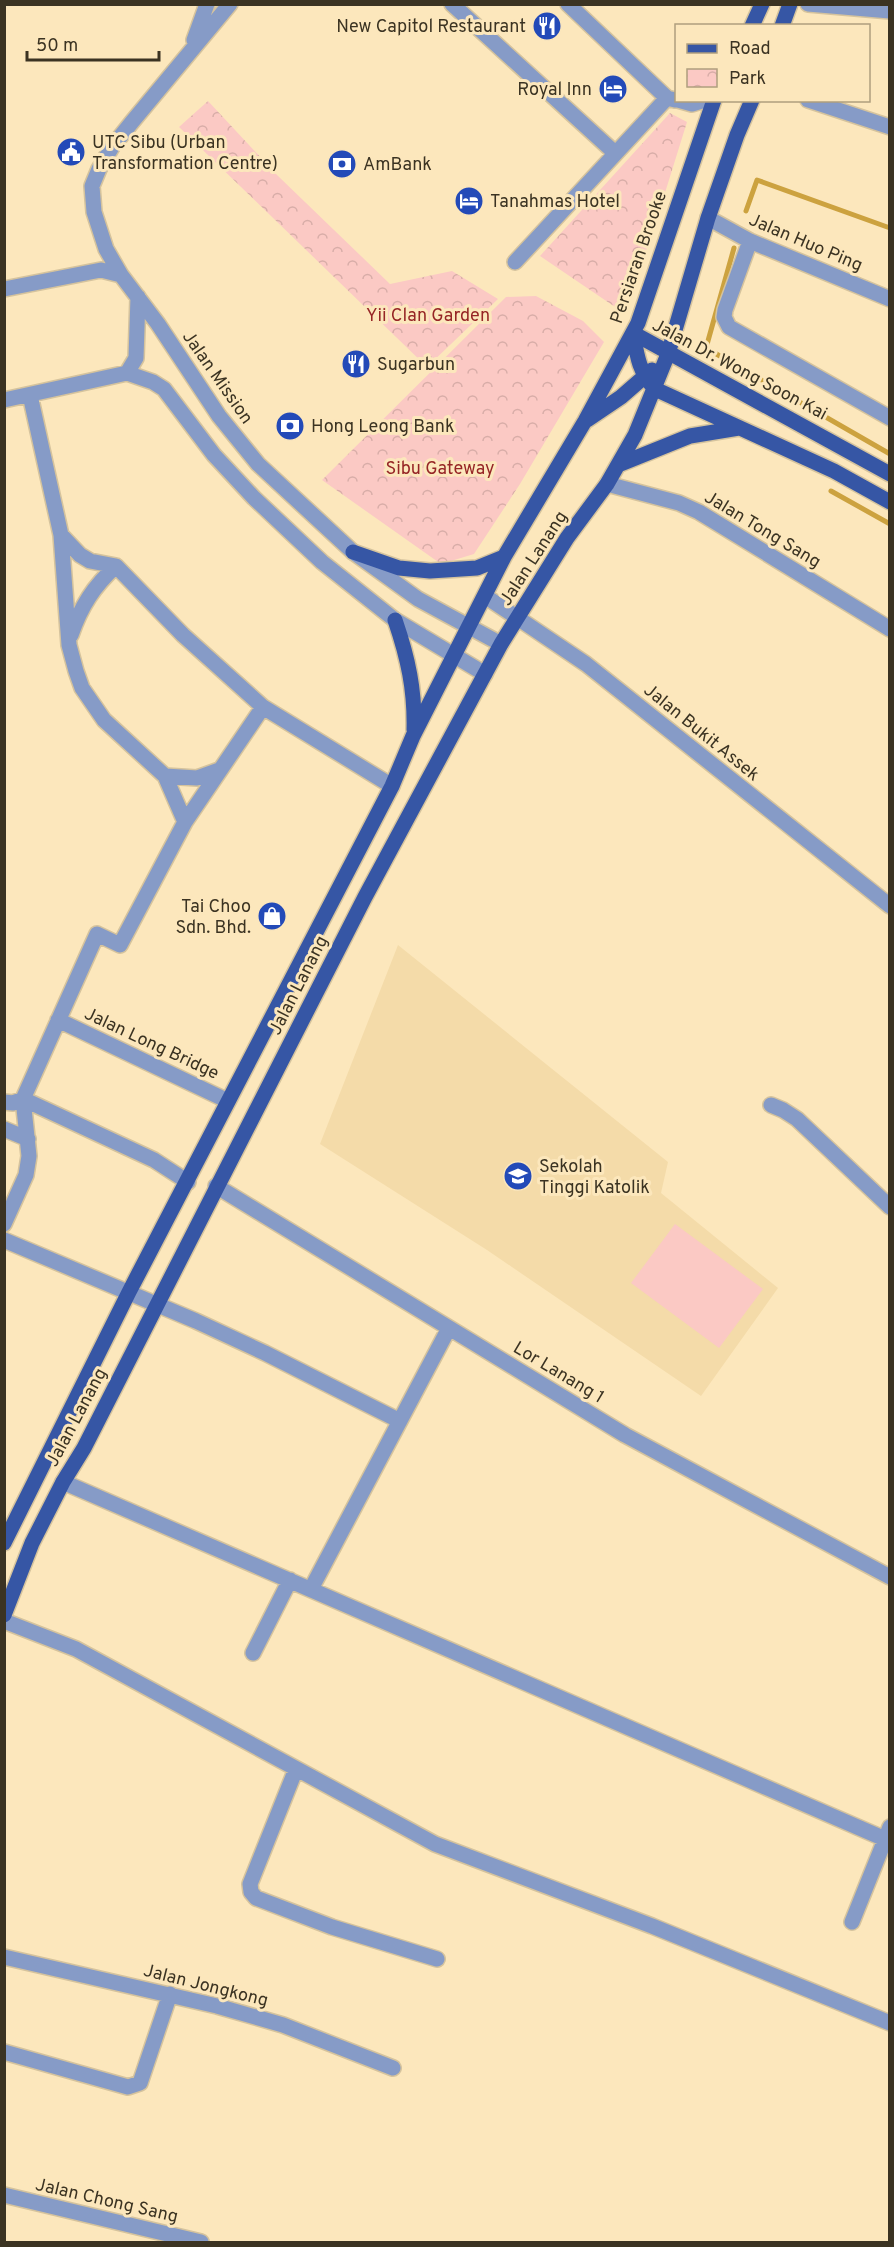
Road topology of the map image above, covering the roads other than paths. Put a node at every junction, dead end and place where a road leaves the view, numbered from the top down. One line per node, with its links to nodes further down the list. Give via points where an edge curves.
1 (207, 4): 12 (street)
2 (230, 4): 12 (street, Jalan Mission)
3 (452, 4): 18 (street)
4 (568, 4): 13 (street)
5 (762, 4): 10 (main road)
6 (790, 4): 11 (main road)
7 (808, 4): 8 (street)
8 (850, 6): 9 (street)
9 (890, 11)
10 (753, 24)
11 (783, 24)
12 (188, 54): 22 (street, Jalan Mission, via 112,147 92,186 94,212 106,249)
13 (674, 99): 18 (street)
14 (713, 102): 26 (main road, Persiaran Brooke)
15 (751, 102): 19 (main road)
16 (814, 102): 17 (street)
17 (890, 127)
18 (615, 153): 21 (street)
19 (708, 218): 20 (street, Jalan Huo Ping); 27 (main road)
20 (750, 241): 25 (street, Jalan Huo Ping); 33 (street, via 725,310 729,327)
21 (515, 262)
22 (121, 275): 23 (street, via 101,270); 24 (street, Jalan Mission)
23 (4, 289)
24 (138, 297): 28 (street, via 135,357); 41 (street, Jalan Mission, via 219,416 258,464)
25 (890, 299)
26 (633, 333): 27 (main road, Jalan Dr. Wong Soon Kai); 29 (main road, Jalan Dr. Wong Soon Kai); 34 (main road, Persiaran Brooke)
27 (668, 354): 29 (main road); 30 (main road); 37 (main road, Jalan Dr. Wong Soon Kai)
28 (127, 374): 31 (street); 46 (street, via 164,389 214,456 254,498 322,562)
29 (644, 378): 30 (main road, Jalan Dr. Wong Soon Kai); 34 (main road)
30 (655, 390): 35 (main road, Jalan Dr. Wong Soon Kai); 36 (main road, Jalan Lanang)
31 (30, 394): 32 (street); 40 (street)
32 (4, 400)
33 (890, 418)
34 (585, 421): 42 (main road, Jalan Lanang)
35 (739, 428): 36 (main road, via 690,436); 39 (main road, Jalan Dr. Wong Soon Kai, via 834,471)
36 (618, 465): 38 (main road, Jalan Lanang)
37 (890, 474)
38 (607, 484): 45 (main road, Jalan Lanang); 48 (street, Jalan Tong Sang, via 679,503 699,513)
39 (890, 502)
40 (61, 535): 43 (street, via 90,561); 49 (street)
41 (353, 552): 42 (main road, via 399,568 430,571 477,568); 47 (street, Jalan Mission, via 418,598)
42 (504, 557): 44 (main road, Jalan Lanang)
43 (116, 566): 49 (street, via 82,606); 53 (street, via 183,635)
44 (485, 596): 45 (street, Jalan Bukit Assek); 47 (main road, Jalan Lanang)
45 (517, 616): 50 (main road, Jalan Lanang); 59 (street, Jalan Bukit Assek, via 586,664)
46 (395, 620): 51 (street); 54 (main road, via 412,682)
47 (469, 627): 50 (street, Jalan Mission); 51 (main road, Jalan Lanang)
48 (890, 629)
49 (69, 641): 56 (street, via 82,688 94,706)
50 (501, 645): 52 (main road, Jalan Lanang)
51 (454, 656): 52 (street); 54 (main road, Jalan Lanang)
52 (485, 674): 68 (main road, Jalan Lanang)
53 (263, 707): 55 (street); 57 (street)
54 (413, 736): 57 (main road, Jalan Lanang)
55 (219, 770): 56 (street, via 197,778); 58 (street)
56 (165, 776): 58 (street)
57 (392, 786): 62 (main road, Jalan Lanang)
58 (185, 822): 60 (street, via 120,945 97,934)
59 (890, 906)
60 (58, 1020): 61 (street); 62 (street, Jalan Long Bridge)
61 (23, 1099): 63 (street); 66 (street); 67 (street, via 154,1160)
62 (228, 1101): 67 (main road, Jalan Lanang)
63 (4, 1102)
64 (771, 1105): 69 (street, via 797,1119)
65 (4, 1129): 66 (street)
66 (28, 1139): 70 (street, via 26,1175)
67 (188, 1182): 72 (main road, Jalan Lanang)
68 (216, 1186): 73 (main road, Jalan Lanang); 74 (street, Lor Lanang 1)
69 (890, 1208)
70 (4, 1224)
71 (4, 1240): 72 (street)
72 (129, 1292): 73 (street); 77 (main road, Jalan Lanang)
73 (156, 1303): 75 (street); 76 (main road, Jalan Lanang)
74 (449, 1328): 75 (street); 78 (street, Lor Lanang 1, via 625,1435)
75 (400, 1421): 80 (street)
76 (63, 1482): 79 (street); 81 (main road, Jalan Lanang, via 32,1543)
77 (4, 1543)
78 (890, 1577)
79 (290, 1580): 80 (street); 83 (street)
80 (311, 1590): 85 (street)
81 (4, 1615)
82 (4, 1620): 84 (street, via 76,1649)
83 (253, 1653)
84 (296, 1769): 88 (street, via 250,1884 251,1892 256,1898 332,1927); 90 (street, via 435,1844 652,1926)
85 (887, 1833): 86 (street)
86 (852, 1922)
87 (4, 1957): 89 (street, Jalan Jongkong)
88 (436, 1959)
89 (170, 1994): 91 (street, via 140,2083 135,2085 129,2087); 92 (street, Jalan Jongkong, via 283,2025)
90 (890, 2023)
91 (4, 2052)
92 (393, 2068)
93 (4, 2195): 94 (street, Jalan Chong Sang)
94 (201, 2242)

